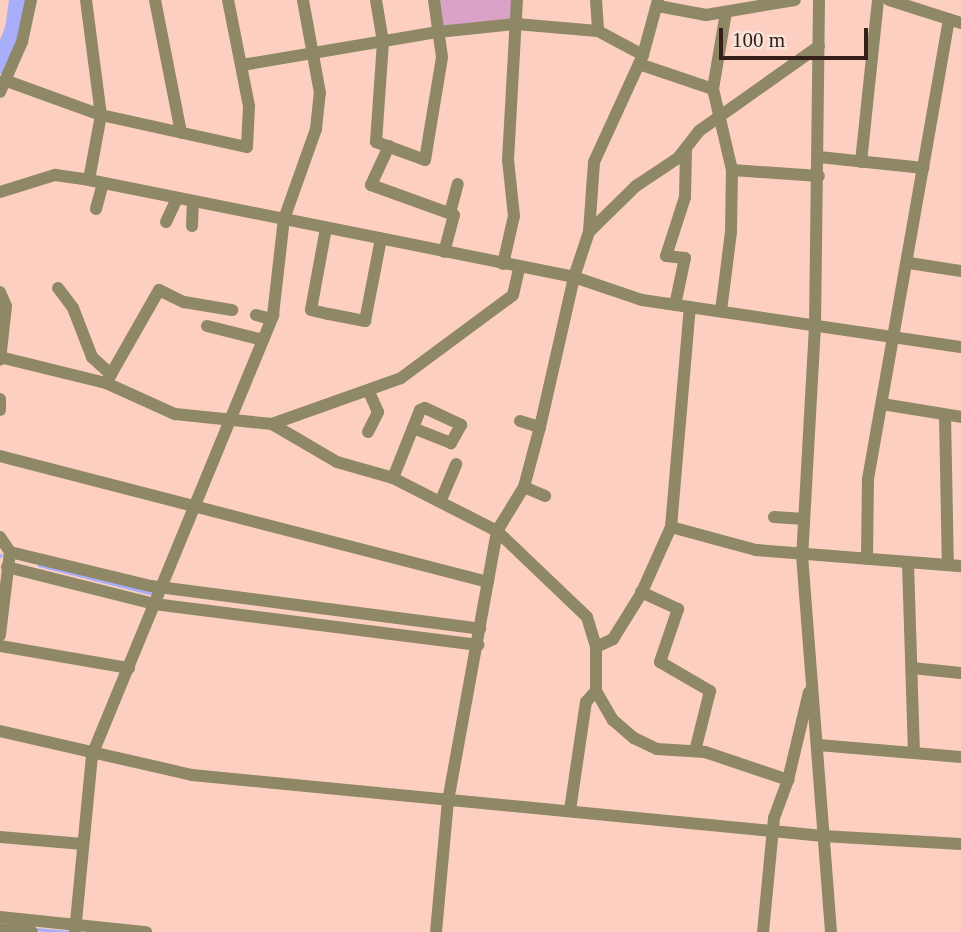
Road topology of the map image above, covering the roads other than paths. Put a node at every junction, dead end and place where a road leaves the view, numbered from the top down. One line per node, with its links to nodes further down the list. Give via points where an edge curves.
1 (31, 0): 25 (street, via 22,42)
2 (86, 0): 27 (street)
3 (155, 0): 29 (street)
4 (228, 0): 24 (street)
5 (303, 0): 22 (street)
6 (376, 0): 20 (street)
7 (434, 0): 18 (street)
8 (517, 0): 17 (street)
9 (596, 0): 19 (street)
10 (794, 0): 15 (street)
11 (819, 0): 21 (street)
12 (878, 0): 33 (street)
13 (889, 0): 16 (street)
14 (658, 3): 15 (street, via 706,15); 23 (street)
15 (726, 12): 26 (street)
16 (955, 21): 34 (street)
17 (516, 24): 18 (street); 19 (street); 53 (street, via 508,160 514,216)
18 (438, 32): 20 (street); 30 (street, via 442,57 425,160)
19 (597, 32): 23 (street)
20 (383, 42): 22 (street); 30 (street, via 376,142)
21 (819, 46): 28 (street); 32 (street)
22 (313, 54): 24 (street); 45 (street, via 320,93 316,129)
23 (641, 59): 26 (street); 49 (street, via 594,162)
24 (242, 65): 29 (street, via 249,106 247,147)
25 (4, 86): 27 (street)
26 (713, 89): 28 (street)
27 (101, 116): 29 (street); 37 (street)
28 (719, 116): 31 (street, via 699,131); 35 (street)
29 (181, 132)
30 (389, 146): 44 (street, via 371,185)
31 (686, 149): 49 (street, via 636,186); 59 (street, via 685,197 666,256 684,258)
32 (819, 157): 33 (street); 36 (street)
33 (862, 162): 34 (street)
34 (923, 168): 52 (street)
35 (732, 170): 36 (street); 62 (street, via 731,232)
36 (819, 176): 66 (street)
37 (89, 180): 38 (street); 40 (street, via 55,175)
38 (103, 183): 41 (street); 43 (street)
39 (458, 184): 44 (street)
40 (0, 192)
41 (177, 198): 42 (street); 46 (street)
42 (193, 202): 45 (street); 47 (street)
43 (96, 209)
44 (450, 213): 51 (street, via 454,215)
45 (284, 219): 48 (street); 64 (street)
46 (166, 222)
47 (191, 226)
48 (326, 228): 50 (street); 50 (street, via 311,310 329,314 365,321)
49 (589, 232): 56 (street)
50 (381, 239): 51 (street)
51 (444, 252): 53 (street)
52 (909, 263): 55 (street); 67 (street)
53 (503, 264): 54 (street)
54 (519, 268): 56 (street); 72 (street, via 513,295 485,319 401,377)
55 (961, 271)
56 (574, 277): 59 (street, via 642,300); 81 (street)
57 (58, 288): 71 (street, via 73,308 92,357)
58 (0, 292): 70 (street, via 6,306)
59 (675, 305): 60 (street)
60 (690, 307): 62 (street); 93 (street)
61 (232, 310): 71 (street, via 184,302 159,290)
62 (721, 311): 66 (street)
63 (256, 315): 64 (street)
64 (271, 319): 68 (street)
65 (206, 326): 68 (street)
66 (815, 326): 67 (street); 92 (street)
67 (894, 337): 69 (street); 74 (street)
68 (263, 340): 78 (street)
69 (961, 347)
70 (0, 358): 71 (street)
71 (108, 379): 78 (street, via 175,414)
72 (369, 392): 80 (street); 83 (street, via 378,412)
73 (0, 399): 75 (street)
74 (882, 404): 76 (street); 98 (street, via 868,479)
75 (0, 410)
76 (945, 415): 77 (street); 101 (street)
77 (961, 417)
78 (231, 420): 80 (street); 90 (street)
79 (520, 421): 81 (street)
80 (272, 424): 86 (street, via 337,462)
81 (540, 427): 87 (street)
82 (413, 428): 86 (street)
83 (368, 432)
84 (0, 456): 90 (street)
85 (456, 464): 89 (street)
86 (393, 478): 89 (street)
87 (524, 487): 88 (street); 94 (street)
88 (545, 496)
89 (441, 500): 94 (street)
90 (195, 506): 102 (street); 103 (street)
91 (774, 517): 92 (street)
92 (804, 519): 97 (street)
93 (671, 527): 97 (street, via 756,550); 104 (street)
94 (497, 531): 102 (street); 110 (street, via 587,617)
95 (0, 537): 96 (street)
96 (9, 552): 100 (street); 103 (street)
97 (802, 555): 98 (street); 114 (street)
98 (867, 559): 99 (street)
99 (908, 563): 101 (street); 112 (street)
100 (6, 566): 105 (street); 107 (street)
101 (954, 566)
102 (488, 582): 106 (street)
103 (162, 587): 105 (street); 106 (street)
104 (641, 592): 110 (street, via 613,639); 118 (street, via 678,609 660,662 710,691)
105 (155, 602): 108 (street); 111 (street)
106 (480, 629): 108 (street)
107 (0, 635)
108 (478, 645): 123 (street)
109 (0, 646): 111 (street)
110 (596, 647): 115 (street)
111 (129, 668): 120 (street)
112 (912, 668): 113 (street); 119 (street)
113 (961, 673)
114 (812, 684): 117 (street); 122 (street)
115 (596, 691): 118 (street, via 613,720 634,738 657,749); 124 (street, via 586,702)
116 (0, 731): 120 (street)
117 (818, 745): 119 (street); 127 (street)
118 (695, 751): 122 (street)
119 (914, 752): 121 (street)
120 (92, 755): 123 (street, via 192,775); 129 (street)
121 (961, 757)
122 (788, 780): 125 (street)
123 (448, 801): 124 (street); 135 (street)
124 (570, 810): 125 (street)
125 (773, 830): 127 (street); 136 (street)
126 (0, 836): 129 (street)
127 (823, 836): 128 (street); 137 (street)
128 (961, 844)
129 (83, 845): 131 (street)
130 (0, 917): 131 (street)
131 (76, 928): 134 (street)
132 (0, 929): 133 (street)
133 (32, 932)
134 (146, 932)
135 (436, 932)
136 (763, 932)
137 (831, 932)

